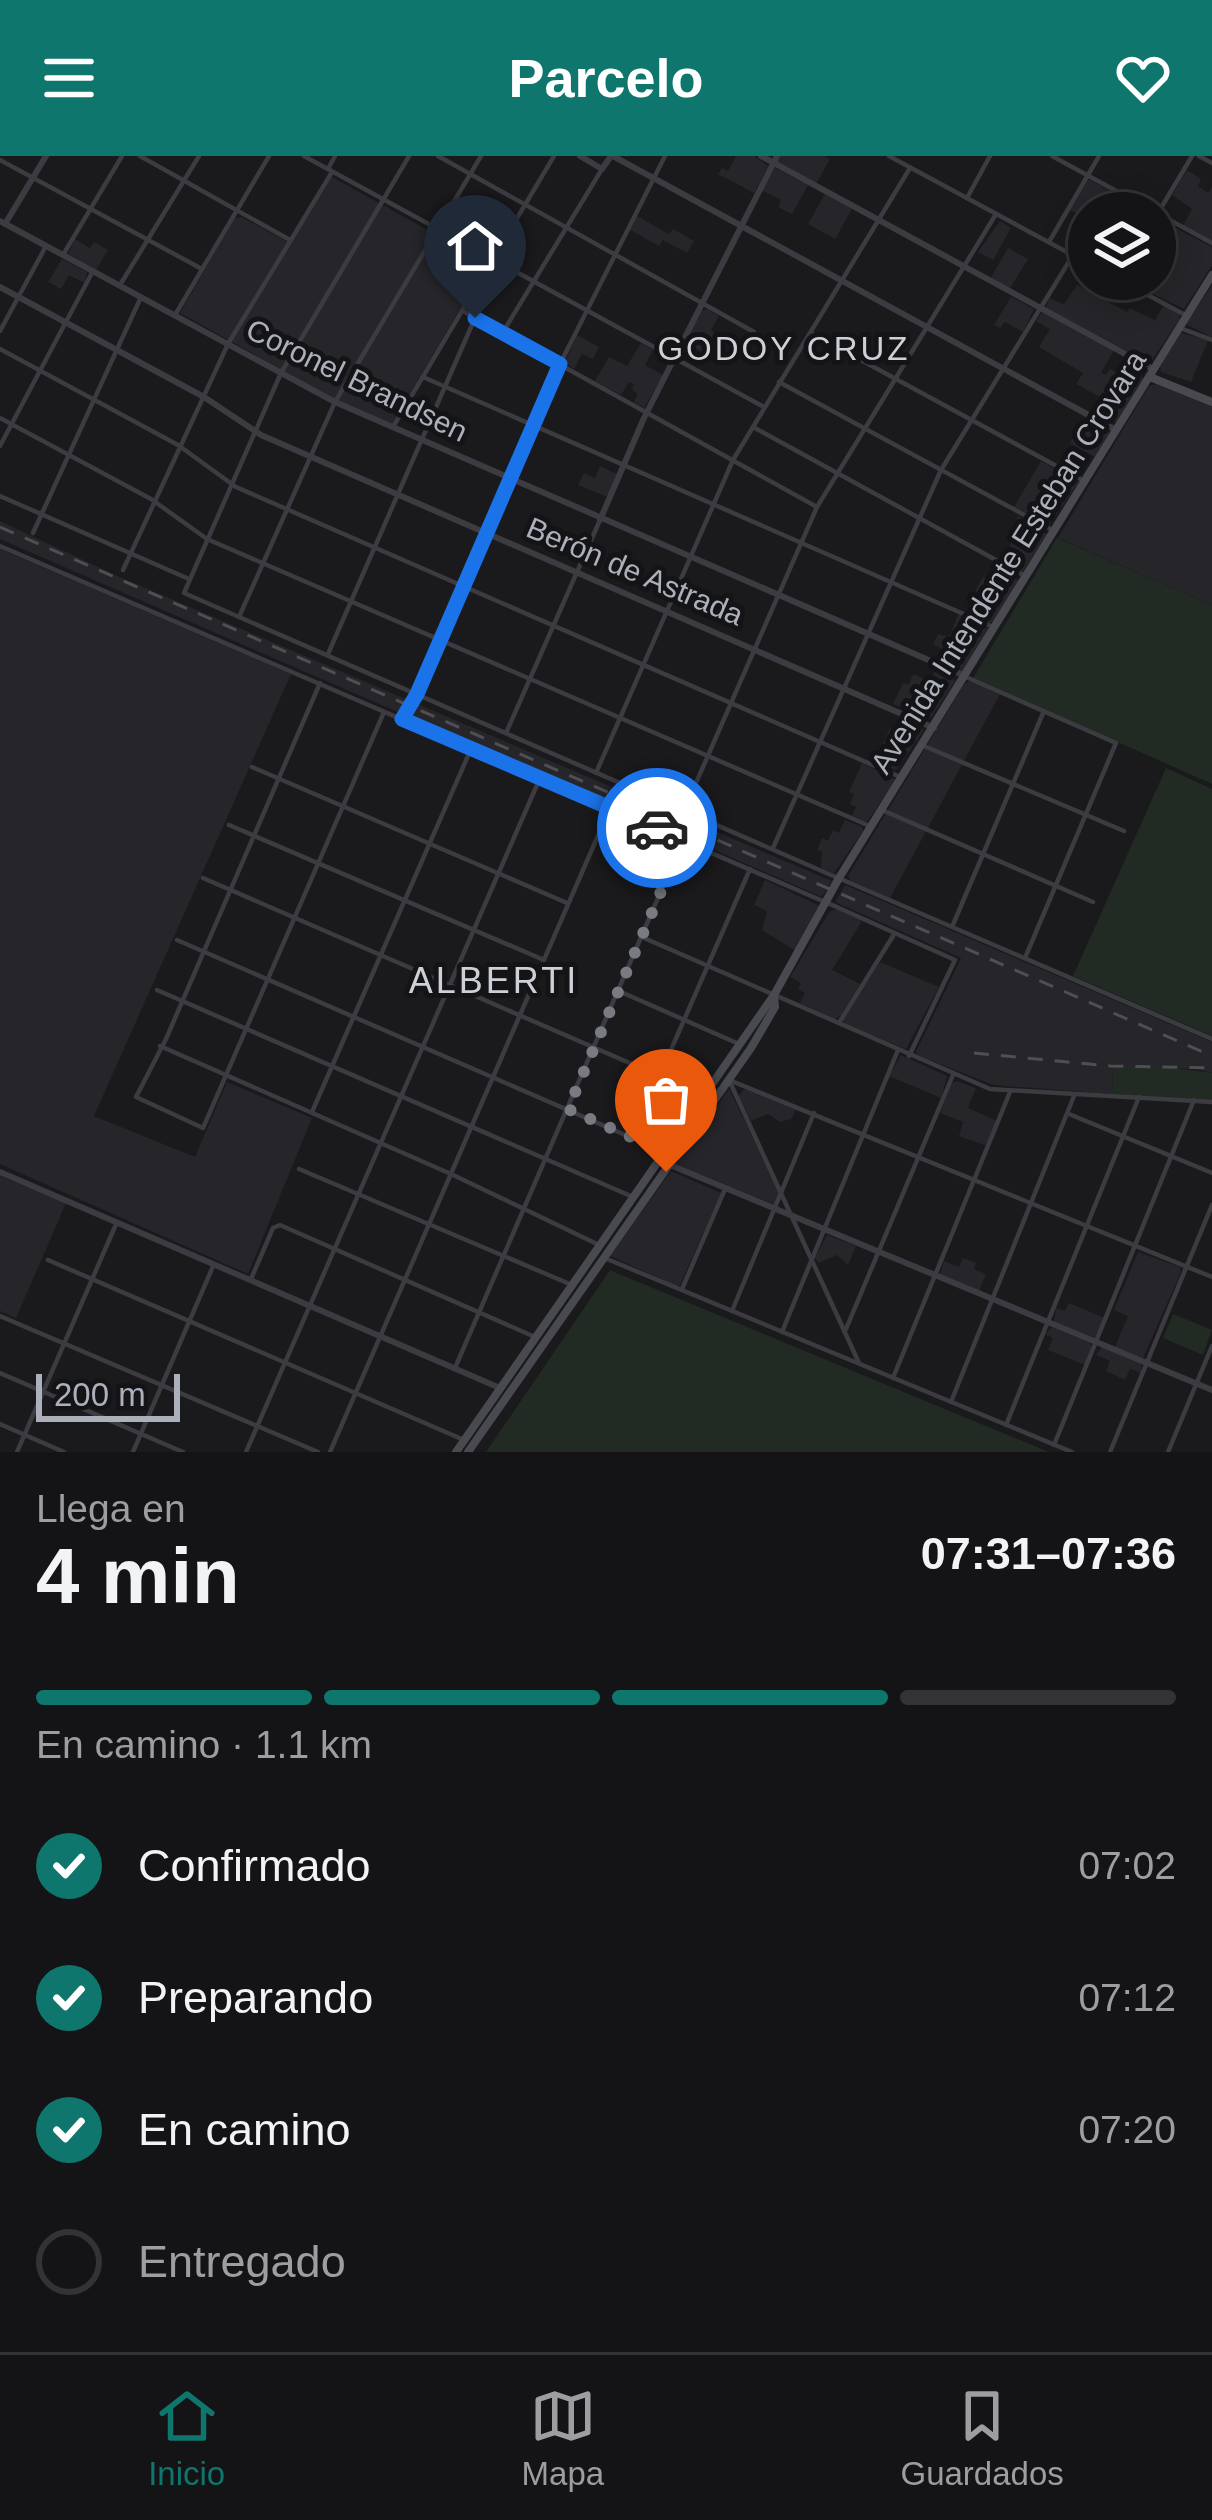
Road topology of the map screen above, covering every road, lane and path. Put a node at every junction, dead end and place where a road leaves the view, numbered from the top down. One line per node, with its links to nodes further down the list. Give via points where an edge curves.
1 (46, 156): 29 (street)
2 (122, 156): 37 (street)
3 (140, 156): 31 (street)
4 (199, 156): 31 (street)
5 (269, 156): 38 (street)
6 (304, 156): 25 (street)
7 (335, 156): 25 (street)
8 (409, 156): 35 (street)
9 (438, 156): 27 (street)
10 (482, 156): 27 (street)
11 (554, 156): 36 (street)
12 (580, 156): 26 (street)
13 (612, 156): 26 (street); 30 (street)
14 (664, 156): 30 (street)
15 (761, 156): 21 (street)
16 (890, 156): 24 (street)
17 (990, 156): 34 (street)
18 (1052, 156): 28 (street)
19 (1100, 156): 28 (street)
20 (1196, 156): 23 (street); 33 (street)
21 (775, 159): 40 (street); 42 (street)
22 (0, 160): 29 (street)
23 (1212, 164)
24 (910, 168): 34 (street); 40 (street)
25 (330, 170): 35 (street); 47 (street)
26 (602, 170): 44 (street)
27 (470, 175): 36 (street); 45 (street)
28 (1088, 176): 32 (street); 48 (street)
29 (32, 178): 37 (street); 41 (street)
30 (653, 178): 42 (street); 52 (street)
31 (183, 182): 38 (street); 46 (street)
32 (1115, 192)
33 (1172, 192)
34 (967, 198): 39 (street)
35 (382, 200): 45 (street); 89 (street)
36 (523, 206): 44 (street); 54 (street)
37 (91, 208): 46 (street); 53 (street)
38 (237, 212): 47 (street); 57 (street)
39 (996, 214): 48 (street); 56 (street)
40 (877, 220): 56 (street); 60 (street)
41 (3, 222): 50 (street, Coronel Brandsen)
42 (740, 226): 60 (street); 67 (street)
43 (1176, 226): 49 (street)
44 (565, 229): 52 (street); 61 (street)
45 (436, 230): 54 (street); 97 (street)
46 (149, 240): 57 (street); 62 (street)
47 (290, 240): 82 (street)
48 (1049, 242): 51 (street)
49 (1212, 243)
50 (46, 246): 53 (street, Coronel Brandsen); 64 (street)
51 (1068, 252)
52 (615, 254): 67 (street); 69 (street)
53 (63, 255): 58 (street, Coronel Brandsen)
54 (492, 261): 61 (street); 70 (street)
55 (1068, 263): 68 (street)
56 (963, 267): 68 (street); 75 (street)
57 (202, 269): 71 (street)
58 (94, 272): 62 (street, Coronel Brandsen); 74 (street)
59 (1211, 278): 72 (main road, Avenida Intendente Esteban Crovara)
60 (840, 280): 75 (street); 80 (street)
61 (532, 281): 69 (street); 78 (street)
62 (120, 285): 65 (street, Coronel Brandsen)
63 (0, 287): 64 (street, Berón de Astrada)
64 (19, 297): 74 (street, Berón de Astrada); 77 (street)
65 (141, 297): 71 (street, Coronel Brandsen); 84 (street)
66 (1158, 300): 72 (street)
67 (701, 303): 79 (street); 85 (street)
68 (1040, 308): 87 (street); 90 (street)
69 (588, 310): 85 (street); 86 (street)
70 (463, 311): 73 (street); 91 (street)
71 (175, 315): 82 (street, Coronel Brandsen)
72 (1187, 316): 76 (main road, Avenida Intendente Esteban Crovara)
73 (475, 318): 78 (street); 94 (street)
74 (66, 323): 84 (street, Berón de Astrada); 88 (street)
75 (926, 326): 87 (street); 92 (street)
76 (1180, 328): 81 (street); 90 (main road, Avenida Intendente Esteban Crovara)
77 (0, 331)
78 (503, 332): 86 (street)
79 (754, 332)
80 (810, 333): 92 (street); 93 (street)
81 (1212, 340)
82 (228, 344): 89 (street, Coronel Brandsen); 95 (street)
83 (0, 350): 88 (street)
84 (117, 350): 95 (street, Berón de Astrada); 96 (street)
85 (675, 357): 99 (street); 100 (street)
86 (560, 364): 100 (street); 104 (street)
87 (1002, 368): 102 (street); 108 (street)
88 (40, 370): 96 (street); 103 (street)
89 (281, 373): 97 (street, Coronel Brandsen); 109 (street)
90 (1152, 373): 98 (main road); 108 (main road, Avenida Intendente Esteban Crovara)
91 (423, 377): 94 (street); 106 (street)
92 (895, 380): 102 (street); 107 (street)
93 (779, 382): 99 (street); 107 (street)
94 (446, 387): 104 (street); 110 (street)
95 (204, 397): 109 (street, Berón de Astrada); 112 (street)
96 (94, 400): 112 (street); 113 (street)
97 (335, 401): 106 (street, Coronel Brandsen); 114 (street)
98 (1212, 402)
99 (764, 407): 105 (street)
100 (647, 412): 115 (street); 116 (street)
101 (0, 418): 103 (street)
102 (971, 420): 117 (street); 120 (street)
103 (12, 424): 111 (street); 113 (street)
104 (532, 426): 116 (street); 119 (street)
105 (753, 427): 115 (street); 118 (street)
106 (393, 428): 110 (street, Coronel Brandsen)
107 (865, 428): 117 (street); 118 (street)
108 (1117, 431): 120 (main road, Avenida Intendente Esteban Crovara)
109 (256, 433): 114 (street, Berón de Astrada); 121 (street)
110 (420, 440): 119 (street, Coronel Brandsen); 122 (street)
111 (0, 446)
112 (182, 448): 121 (street); 124 (street)
113 (68, 454): 124 (street); 128 (street)
114 (310, 457): 122 (street, Berón de Astrada); 127 (street)
115 (733, 460): 125 (street); 126 (street)
116 (624, 464): 125 (street); 130 (street)
117 (941, 470): 129 (street); 132 (street)
118 (836, 474): 126 (street); 129 (street)
119 (509, 478): 130 (street, Coronel Brandsen); 131 (street)
120 (1085, 482): 132 (main road, Avenida Intendente Esteban Crovara)
121 (231, 484): 127 (street); 134 (street)
122 (397, 495): 131 (street, Berón de Astrada); 137 (street)
123 (0, 496): 128 (street)
124 (155, 501): 134 (street); 138 (street)
125 (714, 504): 135 (street); 139 (street)
126 (817, 507): 135 (street)
127 (286, 510): 137 (street); 140 (street)
128 (41, 515): 133 (street); 138 (street)
129 (917, 517): 143 (street); 145 (street)
130 (601, 520): 139 (street, Coronel Brandsen); 142 (street)
131 (486, 532): 142 (street, Berón de Astrada); 146 (street)
132 (1055, 532): 143 (main road, Avenida Intendente Esteban Crovara)
133 (33, 533)
134 (207, 539): 140 (street); 144 (street)
135 (802, 542): 145 (street); 147 (street)
136 (0, 546): 160 (street)
137 (375, 548): 146 (street); 148 (street)
138 (132, 552): 141 (street); 144 (street)
139 (691, 557): 147 (street, Coronel Brandsen); 149 (street)
140 (263, 564): 148 (street); 150 (street)
141 (123, 570)
142 (577, 572): 149 (street, Berón de Astrada); 151 (street)
143 (1028, 577): 152 (main road, Avenida Intendente Esteban Crovara)
144 (189, 579): 150 (street, via 184,593)
145 (889, 580): 152 (street); 153 (street)
146 (463, 587): 151 (street); 154 (street)
147 (778, 594): 153 (street, Coronel Brandsen); 155 (street)
148 (352, 602): 154 (street); 156 (street)
149 (667, 611): 155 (street, Berón de Astrada); 157 (street)
150 (239, 617): 156 (street)
151 (554, 626): 157 (street); 159 (street)
152 (996, 628): 158 (main road, Avenida Intendente Esteban Crovara)
153 (866, 632): 158 (street, Coronel Brandsen); 161 (street)
154 (440, 640): 159 (street); 162 (street)
155 (755, 649): 161 (street, Berón de Astrada); 163 (street)
156 (327, 656): 162 (street)
157 (644, 666): 163 (street); 167 (street)
158 (967, 677): 164 (street); 168 (main road, Avenida Intendente Esteban Crovara)
159 (530, 680): 167 (street); 169 (street)
160 (320, 683): 165 (street); 178 (street)
161 (842, 687): 168 (street, Berón de Astrada); 170 (street)
162 (417, 694): 166 (street); 169 (street)
163 (732, 702): 170 (street); 173 (street)
164 (1044, 711): 179 (street); 185 (street, via 1116,743)
165 (385, 712): 166 (street); 181 (street)
166 (402, 719): 172 (street)
167 (620, 719): 173 (street); 175 (street)
168 (934, 728): 171 (main road, Avenida Intendente Esteban Crovara)
169 (506, 733): 175 (street)
170 (820, 740): 177 (street); 180 (street)
171 (924, 746): 177 (main road, Avenida Intendente Esteban Crovara); 179 (street)
172 (471, 749): 176 (street); 191 (street)
173 (708, 757): 180 (street); 183 (street)
174 (252, 767): 178 (street)
175 (596, 773): 183 (street)
176 (541, 778): 182 (street); 196 (street)
177 (904, 778): 184 (main road, Avenida Intendente Esteban Crovara)
178 (279, 780): 181 (street); 189 (street)
179 (1013, 784): 185 (street); 193 (street)
180 (796, 794): 187 (street); 192 (street)
181 (343, 807): 191 (street); 194 (street)
182 (611, 807): 190 (street); 203 (street)
183 (684, 810): 192 (street)
184 (882, 810): 187 (main road, Avenida Intendente Esteban Crovara); 193 (street)
185 (1086, 816): 188 (street); 199 (street)
186 (229, 825): 189 (street)
187 (872, 827): 197 (main road, Avenida Intendente Esteban Crovara)
188 (1124, 831)
189 (254, 835): 194 (street); 200 (street)
190 (683, 840): 195 (street); 209 (street)
191 (428, 844): 196 (street); 201 (street)
192 (773, 848): 197 (street)
193 (983, 855): 199 (street); 206 (street)
194 (318, 862): 201 (street); 205 (street)
195 (750, 869): 204 (street); 215 (street)
196 (499, 874): 203 (street); 207 (street)
197 (842, 877): 204 (main road, Avenida Intendente Esteban Crovara); 206 (street)
198 (203, 878): 200 (street)
199 (1055, 886): 202 (street); 213 (street)
200 (231, 890): 205 (street); 211 (street)
201 (404, 899): 207 (street); 212 (street)
202 (1093, 902)
203 (567, 903): 214 (street)
204 (827, 904): 208 (street); 220 (main road)
205 (294, 918): 212 (street); 216 (street)
206 (952, 927): 213 (street)
207 (475, 928): 214 (street); 217 (street)
208 (895, 934): 225 (street); 233 (street, via 954,963)
209 (644, 938): 215 (street); 219 (street)
210 (177, 940): 211 (street)
211 (204, 952): 216 (street); 221 (street)
212 (380, 956): 217 (street); 223 (street)
213 (1025, 959): 227 (street)
214 (544, 960): 222 (street)
215 (707, 967): 220 (street); 224 (street)
216 (267, 980): 223 (street); 226 (street)
217 (449, 986): 222 (street); 230 (street)
218 (157, 990): 221 (street)
219 (620, 992): 224 (street); 231 (street)
220 (774, 995): 225 (street); 228 (main road); 239 (main road, via 775,1007)
221 (182, 1001): 226 (street); 229 (street)
222 (520, 1016): 231 (street); 238 (street)
223 (353, 1017): 230 (street); 234 (street)
224 (683, 1019): 228 (street); 236 (street)
225 (839, 1023): 232 (street)
226 (246, 1028): 234 (street); 235 (street)
227 (1212, 1040)
228 (739, 1044): 241 (main road)
229 (160, 1046): 235 (street); 235 (street, via 136,1097 203,1128)
230 (423, 1047): 238 (street); 242 (street)
231 (596, 1048): 236 (street); 248 (street)
232 (898, 1051): 233 (street); 253 (street)
233 (909, 1055): 237 (street)
234 (332, 1065): 242 (street); 249 (street)
235 (226, 1075): 249 (street)
236 (660, 1075): 241 (street)
237 (953, 1075): 240 (street); 259 (street)
238 (493, 1077): 248 (street); 252 (street)
239 (729, 1080): 245 (main road); 250 (street); 267 (street)
240 (1010, 1092): 243 (street); 265 (street)
241 (705, 1095): 245 (street); 256 (main road)
242 (403, 1096): 252 (street); 255 (street)
243 (1074, 1096): 244 (street); 251 (street)
244 (1139, 1097): 246 (street); 254 (street)
245 (715, 1100): 260 (main road)
246 (1194, 1100): 247 (street); 257 (street)
247 (1212, 1102)
248 (568, 1109): 256 (street); 258 (street)
249 (312, 1112): 255 (street)
250 (814, 1113): 253 (street); 267 (street)
251 (1069, 1114): 254 (street); 270 (street)
252 (472, 1126): 258 (street); 264 (street)
253 (863, 1134): 259 (street); 278 (street)
254 (1125, 1136): 257 (street); 277 (street)
255 (382, 1144): 264 (street); 268 (street)
256 (665, 1152): 260 (street); 269 (main road)
257 (1174, 1157): 263 (street); 280 (street)
258 (547, 1158): 269 (street); 272 (street)
259 (919, 1158): 265 (street); 282 (street)
260 (670, 1165): 266 (street); 283 (main road)
261 (299, 1169): 268 (street)
262 (0, 1172): 275 (street)
263 (1212, 1173)
264 (451, 1174): 272 (street); 276 (street)
265 (975, 1180): 270 (street); 289 (street)
266 (725, 1189): 273 (street); 295 (street)
267 (782, 1191): 273 (street); 274 (street)
268 (359, 1195): 276 (street); 281 (street)
269 (634, 1197): 279 (main road)
270 (1031, 1203): 277 (street); 296 (street)
271 (1212, 1204): 288 (street)
272 (526, 1208): 279 (street); 284 (street)
273 (775, 1210): 274 (street); 298 (street)
274 (794, 1218): 278 (street); 286 (street)
275 (117, 1222): 287 (street); 291 (street)
276 (428, 1226): 284 (street); 293 (street)
277 (1087, 1227): 280 (street); 302 (street)
278 (824, 1231): 282 (street); 286 (street)
279 (598, 1245): 283 (street); 294 (main road)
280 (1138, 1247): 288 (street); 308 (street)
281 (334, 1250): 292 (street, via 280,1225); 293 (street); 297 (street)
282 (880, 1253): 289 (street); 303 (street)
283 (605, 1256): 295 (street); 318 (main road)
284 (504, 1258): 294 (street); 299 (street)
285 (48, 1260): 291 (street)
286 (812, 1260): 303 (street); 304 (street)
287 (214, 1263): 292 (street); 301 (street)
288 (1186, 1267): 290 (street); 311 (street)
289 (935, 1276): 296 (street); 315 (street)
290 (1212, 1277)
291 (92, 1278): 301 (street); 307 (street)
292 (251, 1280): 297 (street)
293 (404, 1280): 299 (street); 305 (street)
294 (572, 1285): 306 (main road)
295 (681, 1290): 298 (street)
296 (992, 1299): 302 (street); 322 (street)
297 (309, 1306): 305 (street); 310 (street)
298 (732, 1311): 304 (street)
299 (480, 1312): 306 (street); 313 (street)
300 (0, 1316): 307 (street)
301 (190, 1321): 310 (street); 317 (street)
302 (1046, 1323): 308 (street); 324 (street)
303 (845, 1330): 312 (street)
304 (782, 1332): 312 (street)
305 (380, 1336): 313 (street); 321 (street)
306 (535, 1337): 318 (main road)
307 (64, 1343): 317 (street); 320 (street)
308 (1098, 1343): 311 (street); 329 (street)
309 (1212, 1346): 316 (street)
310 (285, 1361): 321 (street); 325 (street)
311 (1147, 1362): 316 (street); 340 (street)
312 (859, 1363): 315 (street)
313 (455, 1368): 318 (street)
314 (0, 1373): 320 (street)
315 (893, 1378): 322 (street)
316 (1197, 1384): 319 (street); 341 (street)
317 (162, 1386): 325 (street); 326 (street)
318 (504, 1390): 328 (main road); 338 (main road)
319 (1212, 1390)
320 (44, 1392): 326 (street); 327 (street)
321 (355, 1393): 328 (street); 336 (street)
322 (951, 1402): 324 (street)
323 (0, 1424): 327 (street)
324 (1006, 1425): 329 (street)
325 (258, 1426): 334 (street); 335 (street)
326 (142, 1434): 332 (street); 333 (street)
327 (25, 1435): 330 (street); 331 (street)
328 (464, 1440): 337 (main road)
329 (1054, 1445): 339 (street)
330 (17, 1452)
331 (64, 1452)
332 (134, 1452)
333 (183, 1452)
334 (246, 1452)
335 (318, 1452)
336 (330, 1452)
337 (456, 1452)
338 (468, 1452)
339 (1072, 1452)
340 (1110, 1452)
341 (1168, 1452)

